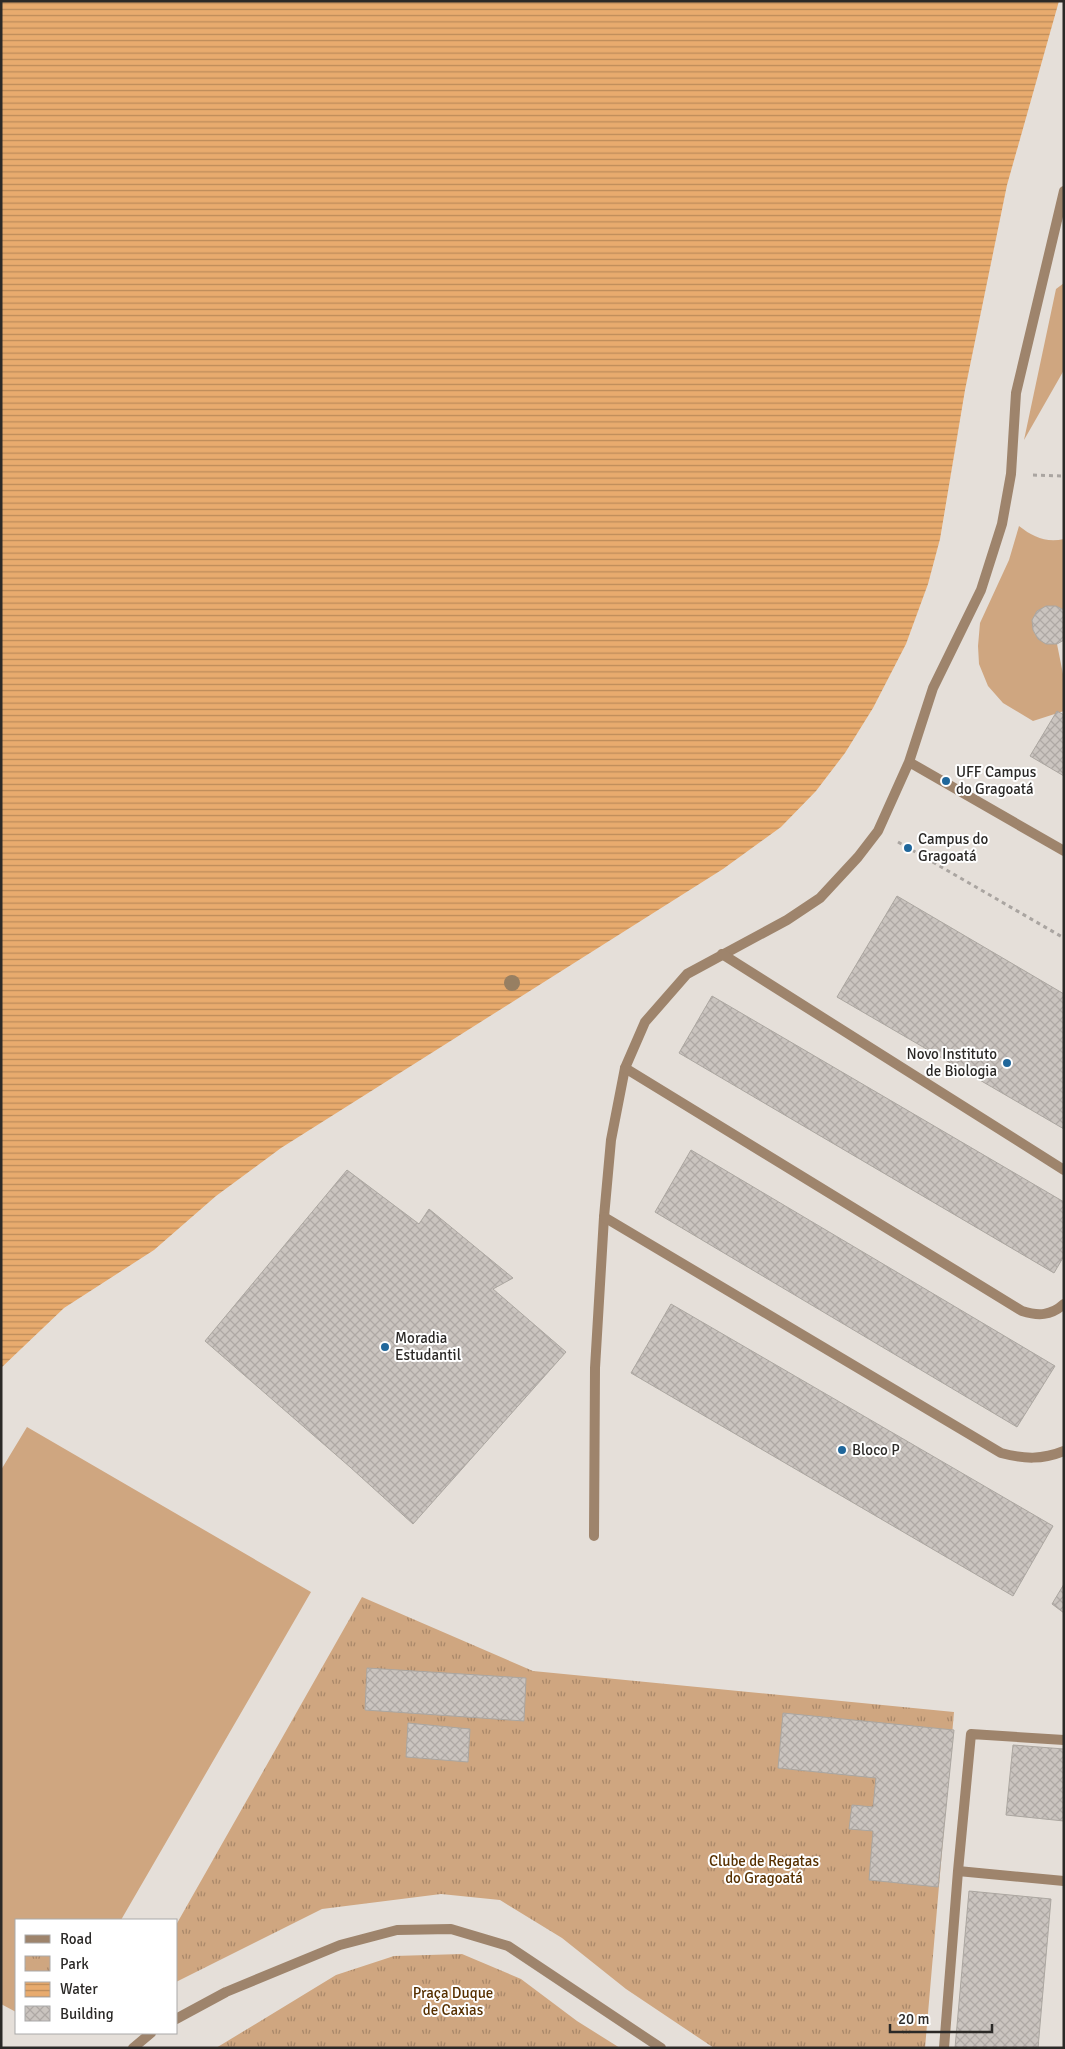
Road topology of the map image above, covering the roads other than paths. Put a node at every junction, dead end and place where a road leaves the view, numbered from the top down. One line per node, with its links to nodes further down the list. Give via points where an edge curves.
1 (1064, 191): 2 (street, via 1016,393 1010,474 1002,524 981,590 933,688)
2 (909, 762): 3 (street); 4 (street, via 878,831 820,898 787,920)
3 (1064, 851)
4 (722, 954): 5 (street, via 687,974 645,1022); 6 (street)
5 (625, 1068): 7 (street, via 611,1140); 8 (street, via 1022,1311 1048,1314)
6 (1064, 1170)
7 (604, 1217): 9 (street, via 1001,1453 1034,1458); 10 (street, via 594,1368)
8 (1064, 1304)
9 (1064, 1450)
10 (594, 1536)
11 (1064, 1740): 12 (street, via 971,1734)
12 (958, 1870): 13 (street); 18 (street)
13 (1064, 1881)
14 (178, 2018): 17 (street, via 226,1992 340,1945 397,1930 451,1929 508,1946)
15 (150, 2034): 16 (street)
16 (132, 2048)
17 (661, 2048)
18 (944, 2048)

